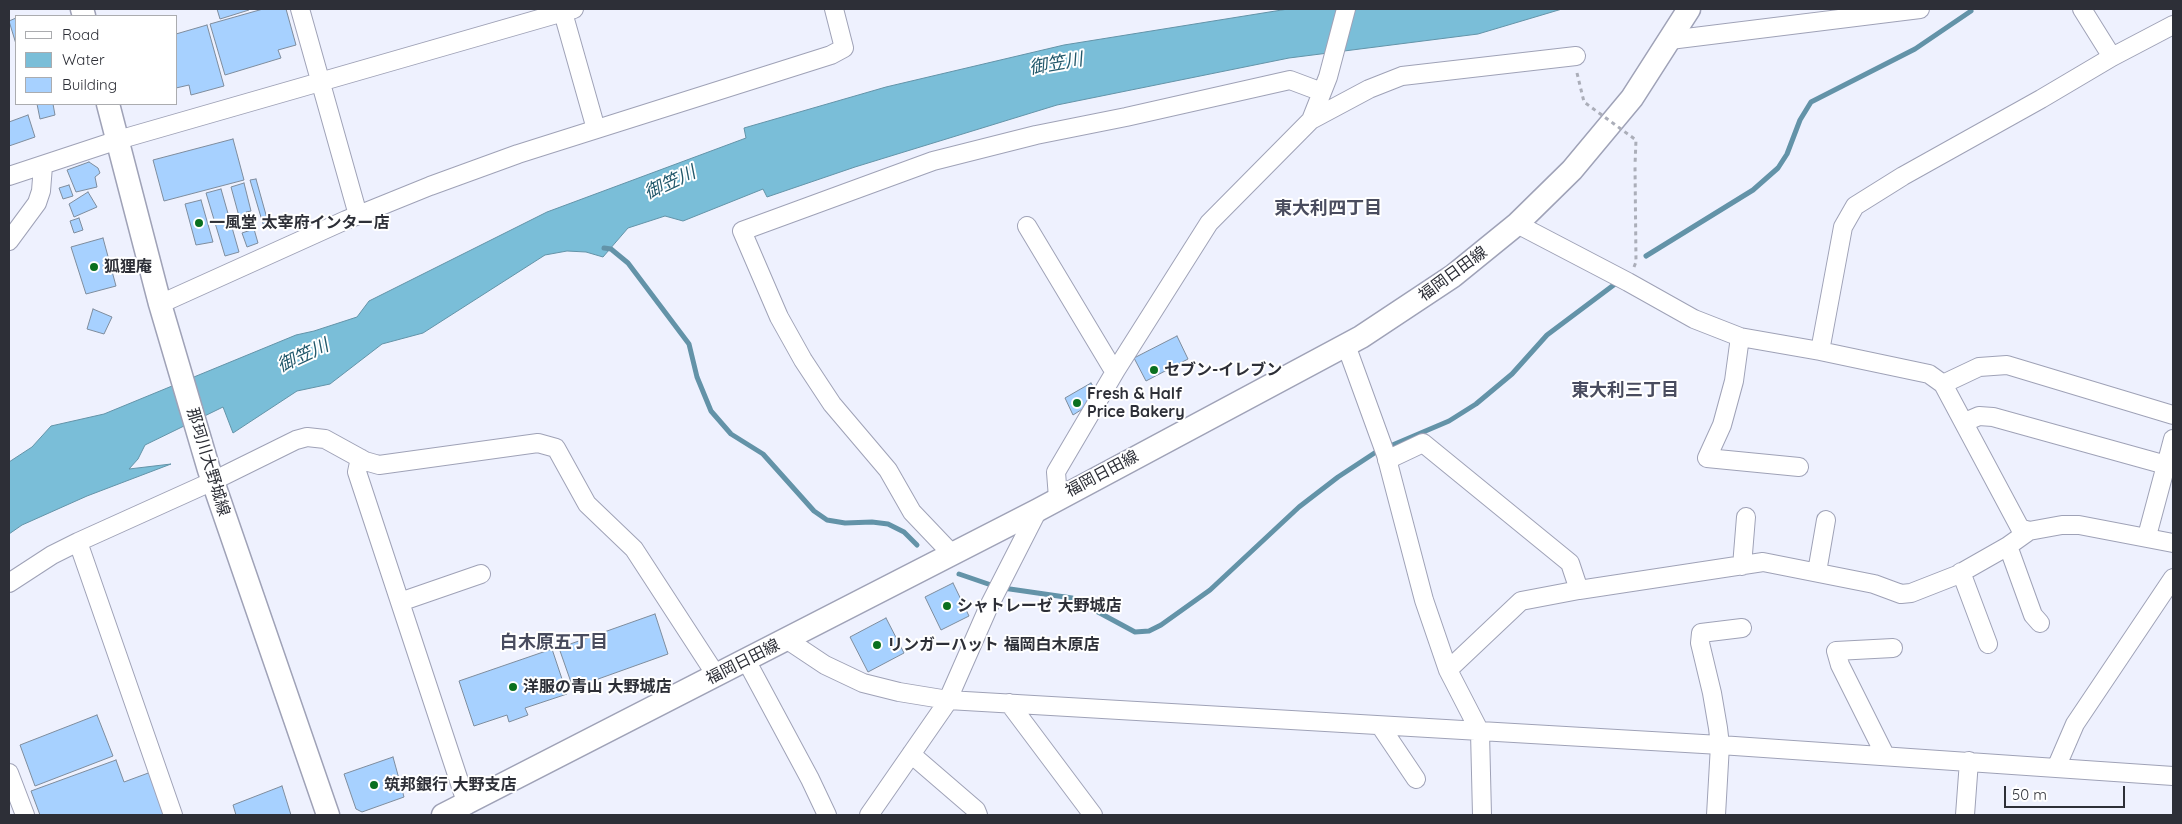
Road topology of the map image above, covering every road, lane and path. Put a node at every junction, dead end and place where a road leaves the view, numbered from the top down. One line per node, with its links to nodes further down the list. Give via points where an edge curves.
1 (300, 9): 11 (street)
2 (834, 9): 15 (street, via 844,48 832,55)
3 (1346, 9): 12 (street)
4 (1920, 9): 7 (street)
5 (2082, 9): 9 (street)
6 (566, 10): 11 (street); 15 (street)
7 (1679, 25): 20 (main road, 福岡日田線, via 1626,105 1572,170)
8 (2173, 25): 9 (street)
9 (2112, 57): 27 (street, via 1855,206 1843,227)
10 (1576, 65): 14 (street, via 1402,76 1369,89); 23 (path, bridge, via 1584,102 1636,140 1636,262)
11 (320, 82): 16 (street); 19 (street)
12 (1325, 85): 14 (street); 47 (street, via 1290,80 1036,135 933,161 742,231 778,316 803,360 832,404 888,470 912,512)
13 (108, 105): 16 (main road, 那珂川大野城線)
14 (1311, 120): 28 (street, via 1209,223)
15 (596, 129): 19 (street, via 518,154)
16 (118, 140): 17 (street); 24 (main road, 那珂川大野城線)
17 (43, 166): 18 (street); 22 (street, via 37,203)
18 (9, 176)
19 (358, 215): 24 (street)
20 (1517, 224): 23 (street); 26 (main road, 福岡日田線, via 1453,276)
21 (1027, 226): 28 (street)
22 (9, 241)
23 (1628, 282): 25 (street, via 1694,319)
24 (160, 304): 37 (main road, 那珂川大野城線)
25 (1740, 337): 27 (street); 36 (street, via 1734,381 1722,425 1706,458)
26 (1346, 345): 33 (street); 38 (main road, 福岡日田線)
27 (1820, 351): 29 (street, via 1929,374)
28 (1116, 370): 38 (street, via 1056,472)
29 (1943, 384): 30 (street, via 1979,367 2007,365); 31 (street)
30 (2173, 415)
31 (1965, 422): 35 (street, via 1979,416 1993,417); 42 (street, via 2016,522 2020,528)
32 (2173, 439): 35 (street)
33 (1385, 453): 54 (street, via 1423,443 1570,563); 62 (street, via 1424,600)
34 (360, 458): 37 (street, via 325,440 307,437); 55 (street, via 357,472); 63 (street, via 379,464 538,443 556,448 587,504 634,549)
35 (2166, 465): 43 (street)
36 (1799, 467)
37 (211, 476): 44 (street); 79 (main road, 那珂川大野城線)
38 (1058, 498): 39 (main road, 福岡日田線)
39 (1038, 510): 47 (main road, 福岡日田線); 64 (street)
40 (1746, 517): 48 (street)
41 (1826, 520): 49 (street)
42 (2029, 531): 43 (street, via 2079,524); 46 (street)
43 (2147, 536): 45 (street)
44 (78, 542): 53 (street); 78 (street)
45 (2173, 543)
46 (2008, 546): 50 (street); 56 (street, via 2033,616)
47 (952, 554): 58 (main road, 福岡日田線)
48 (1742, 566): 49 (street, via 1763,562); 54 (street)
49 (1817, 572): 50 (street, via 1874,584 1901,594)
50 (1962, 572): 59 (street)
51 (481, 574): 55 (street)
52 (2173, 578): 72 (street, via 2075,724)
53 (9, 583)
54 (1579, 590): 62 (street, via 1521,601)
55 (400, 602): 76 (street)
56 (2040, 623)
57 (1742, 628): 68 (street, via 1701,633)
58 (786, 640): 61 (main road, 福岡日田線); 64 (street, via 825,665 863,682)
59 (1988, 644)
60 (1893, 648): 70 (street, via 1836,651)
61 (746, 660): 63 (main road, 福岡日田線); 81 (street)
62 (1448, 670): 67 (street)
63 (716, 675): 76 (main road, 福岡日田線)
64 (948, 700): 65 (street); 69 (street)
65 (1009, 703): 66 (street); 84 (street)
66 (1381, 727): 67 (street); 75 (street)
67 (1480, 732): 68 (street); 85 (street)
68 (1720, 745): 70 (street); 86 (street)
69 (912, 754): 82 (street); 83 (street)
70 (1885, 755): 71 (street)
71 (1969, 761): 72 (street); 87 (street)
72 (2056, 768): 74 (street)
73 (9, 773): 77 (street)
74 (2173, 776)
75 (1416, 779)
76 (467, 805): 80 (main road, 福岡日田線)
77 (25, 815)
78 (173, 815)
79 (328, 815)
80 (443, 815)
81 (827, 815)
82 (869, 815)
83 (978, 815)
84 (1093, 815)
85 (1482, 815)
86 (1716, 815)
87 (1966, 815)

